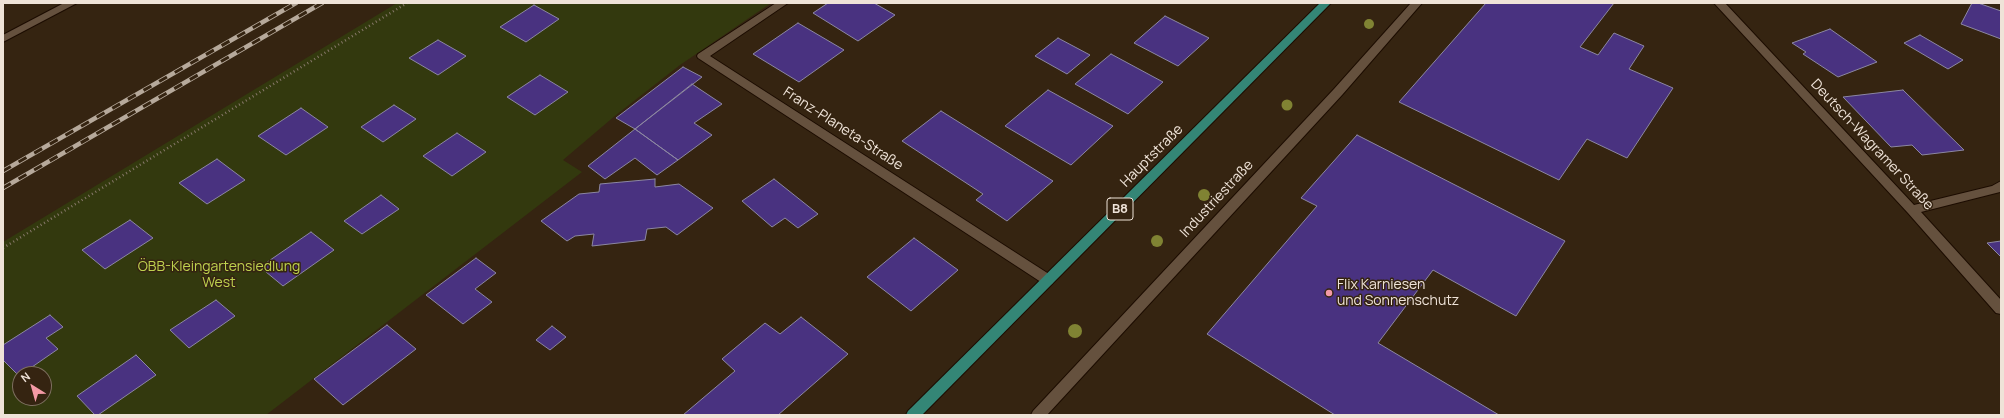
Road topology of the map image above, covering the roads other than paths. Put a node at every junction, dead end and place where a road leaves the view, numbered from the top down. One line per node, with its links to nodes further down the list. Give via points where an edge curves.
1 (72, 3): 6 (street)
2 (783, 3): 9 (street, Franz-Planeta-Straße, via 702,56)
3 (1326, 3): 9 (main road, Hauptstraße / B8)
4 (1417, 3): 12 (street, Industriestraße, via 1338,92)
5 (1719, 3): 8 (street, Deutsch-Wagramer Straße)
6 (3, 39)
7 (2001, 185): 8 (street)
8 (1912, 210): 10 (street, Deutsch-Wagramer Straße)
9 (1048, 280): 11 (main road, Hauptstraße / B8)
10 (2001, 309)
11 (913, 415)
12 (1038, 415)

